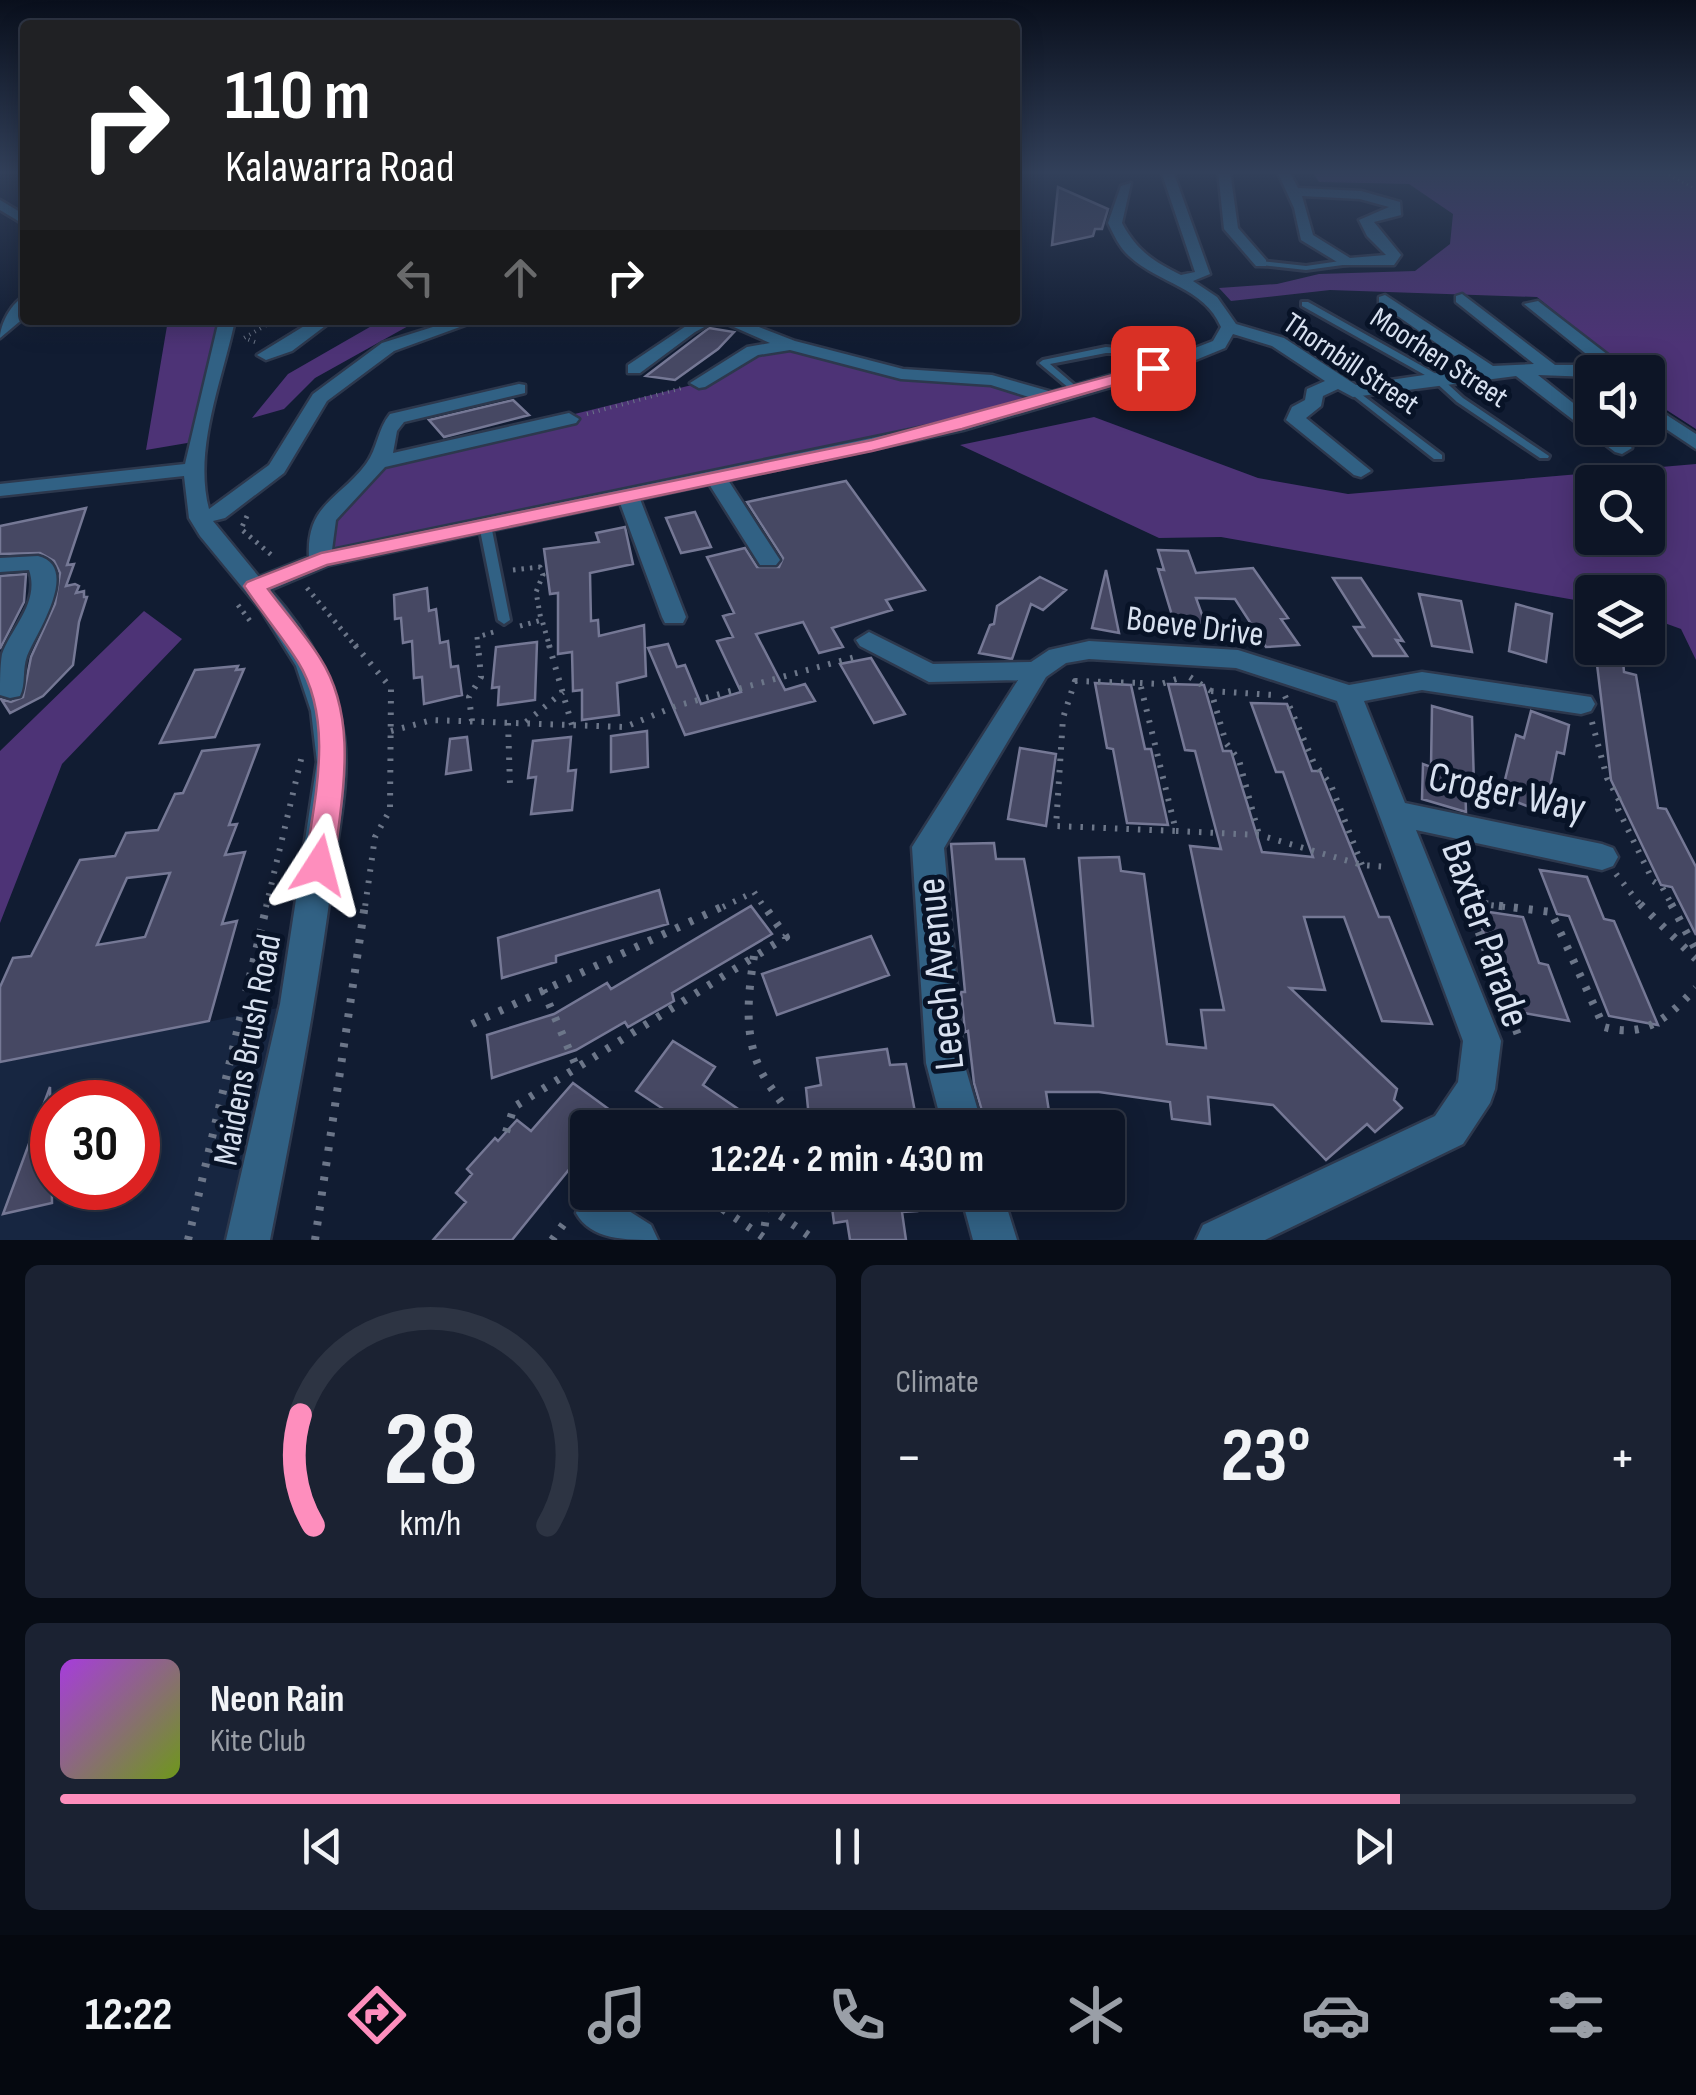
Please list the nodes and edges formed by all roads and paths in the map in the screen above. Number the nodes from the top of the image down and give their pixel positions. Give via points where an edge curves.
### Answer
1 (1118, 229) edge
2 (1187, 229) edge
3 (1231, 229) edge
4 (1304, 229) edge
5 (1370, 229) edge
6 (1348, 262) junction
7 (1261, 263) joint
8 (1179, 280) junction
9 (1462, 298) dead end
10 (1385, 300) dead end
11 (1306, 304) dead end
12 (1532, 304) dead end
13 (20, 314) edge
14 (226, 325) edge
15 (318, 325) edge
16 (455, 325) edge
17 (696, 325) edge
18 (739, 325) edge
19 (1229, 328) junction
20 (0, 333) edge
21 (790, 345) junction
22 (266, 355) dead end
23 (1599, 355) edge
24 (1153, 368) junction
25 (1549, 368) junction
26 (634, 369) dead end
27 (1519, 369) junction
28 (1487, 370) junction
29 (1575, 370) edge
30 (1436, 377) junction
31 (698, 383) joint
32 (1347, 386) junction
33 (519, 388) dead end
34 (1076, 391) junction
35 (1052, 398) junction
36 (1575, 413) edge
37 (569, 419) joint
38 (1665, 421) edge
39 (1696, 443) edge
40 (1618, 445) edge
41 (1622, 448) dead end
42 (1544, 456) dead end
43 (1438, 457) dead end
44 (381, 462) junction
45 (195, 469) junction
46 (1361, 470) dead end
47 (716, 478) junction
48 (0, 490) edge
49 (628, 496) junction
50 (252, 504) dead end
51 (200, 518) junction
52 (485, 525) junction
53 (320, 554) junction
54 (768, 560) dead end
55 (0, 564) edge
56 (293, 570) junction
57 (495, 575) junction
58 (246, 596) junction
59 (674, 617) dead end
60 (504, 620) dead end
61 (542, 620) junction
62 (262, 636) dead end
63 (877, 644) joint
64 (1037, 671) junction
65 (1187, 676) dead end
66 (10, 689) dead end
67 (1211, 691) junction
68 (563, 692) junction
69 (1348, 694) junction
70 (1580, 704) joint
71 (472, 721) junction
72 (508, 723) junction
73 (524, 724) junction
74 (572, 725) junction
75 (390, 731) junction
76 (307, 736) dead end
77 (510, 785) dead end
78 (1394, 814) junction
79 (1176, 832) junction
80 (1259, 835) junction
81 (1602, 857) joint
82 (1427, 898) junction
83 (1466, 902) junction
84 (1696, 950) edge
85 (754, 956) junction
86 (1696, 958) edge
87 (1696, 988) edge
88 (543, 990) junction
89 (472, 1024) dead end
90 (1521, 1043) dead end
91 (577, 1068) junction
92 (790, 1110) edge
93 (958, 1110) edge
94 (506, 1132) dead end
95 (724, 1210) edge
96 (768, 1210) edge
97 (772, 1210) edge
98 (986, 1210) edge
99 (598, 1213) dead end
100 (188, 1240) edge
101 (248, 1240) edge
102 (314, 1240) edge
103 (636, 1240) edge
104 (816, 1240) edge
105 (994, 1240) edge
106 (1218, 1240) edge

1 - 8 street via 1126,246
2 - 8 street via 1203,274
3 - 7 street
4 - 6 street via 1306,237
5 - 6 street via 1394,254 1389,262
6 - 7 lane via 1306,268
8 - 19 street via 1210,299
9 - 25 street
10 - 28 street
11 - 30 lane, Moorhen Street
12 - 23 street
13 - 20 street
14 - 45 street, Maidens Brush Road
15 - 22 street
16 - 51 street via 388,347 320,398 278,469
17 - 26 street
18 - 21 street
19 - 24 street via 1219,344
19 - 32 street, Thornbill Street via 1278,342
21 - 31 street via 753,351
21 - 35 street via 901,374 992,380
24 - 34 street
24 - 34 lane via 1123,351 1106,350 1043,363
25 - 27 street
25 - 29 street
27 - 28 street
27 - 36 street
28 - 30 street
30 - 32 street
30 - 42 lane, Moorhen Street
31 - 37 path
32 - 43 lane, Thornbill Street
32 - 46 street via 1314,393 1296,420
33 - 44 street via 397,418 386,430
34 - 35 street
35 - 47 street via 956,426
37 - 44 street
38 - 39 street
40 - 41 street
44 - 53 street via 332,504 319,533
45 - 48 street
45 - 51 street, Maidens Brush Road
47 - 49 street
47 - 54 street
49 - 52 street
49 - 59 street
50 - 53 path via 241,529 280,563
51 - 58 street, Maidens Brush Road
52 - 53 street
52 - 57 lane
53 - 56 street
55 - 66 street via 28,561 44,572 34,617 11,654
56 - 58 street
56 - 75 path via 390,688
57 - 60 lane
57 - 61 path via 540,567
58 - 62 path
58 - 101 street, Maidens Brush Road via 311,663 331,729 332,762 298,1004
61 - 68 path
61 - 71 path via 476,637 481,676 468,697
63 - 64 street, Boeve Drive via 930,673
63 - 74 path via 625,728
64 - 69 street, Boeve Drive via 1058,656 1089,650 1238,659
64 - 93 street, Leech Avenue via 928,847 945,1063
65 - 67 path
67 - 80 path
67 - 80 path via 1286,696 1362,864
68 - 73 path
68 - 74 path
69 - 70 street, Boeve Drive via 1422,682
69 - 78 street, Baxter Parade
70 - 84 path via 1597,730 1605,782
71 - 72 path
71 - 75 path via 432,720
72 - 73 path
72 - 77 path
73 - 74 path
75 - 102 path via 390,810 375,838
76 - 100 path
78 - 81 street, Croger Way
78 - 82 street, Baxter Parade
79 - 79 path via 1056,826 1063,718 1075,680 1140,682
79 - 80 path
81 - 86 path via 1655,923
82 - 83 path
82 - 106 street, Baxter Parade via 1482,1041 1476,1090 1449,1130
83 - 87 path via 1551,912 1604,1026 1622,1034 1657,1028
83 - 90 path
85 - 88 path via 786,936 754,892
85 - 91 path
85 - 92 path via 745,1014 759,1068
88 - 89 path
88 - 91 path
91 - 94 path via 514,1107
95 - 96 path via 764,1237
97 - 104 path
98 - 105 street
99 - 103 street

